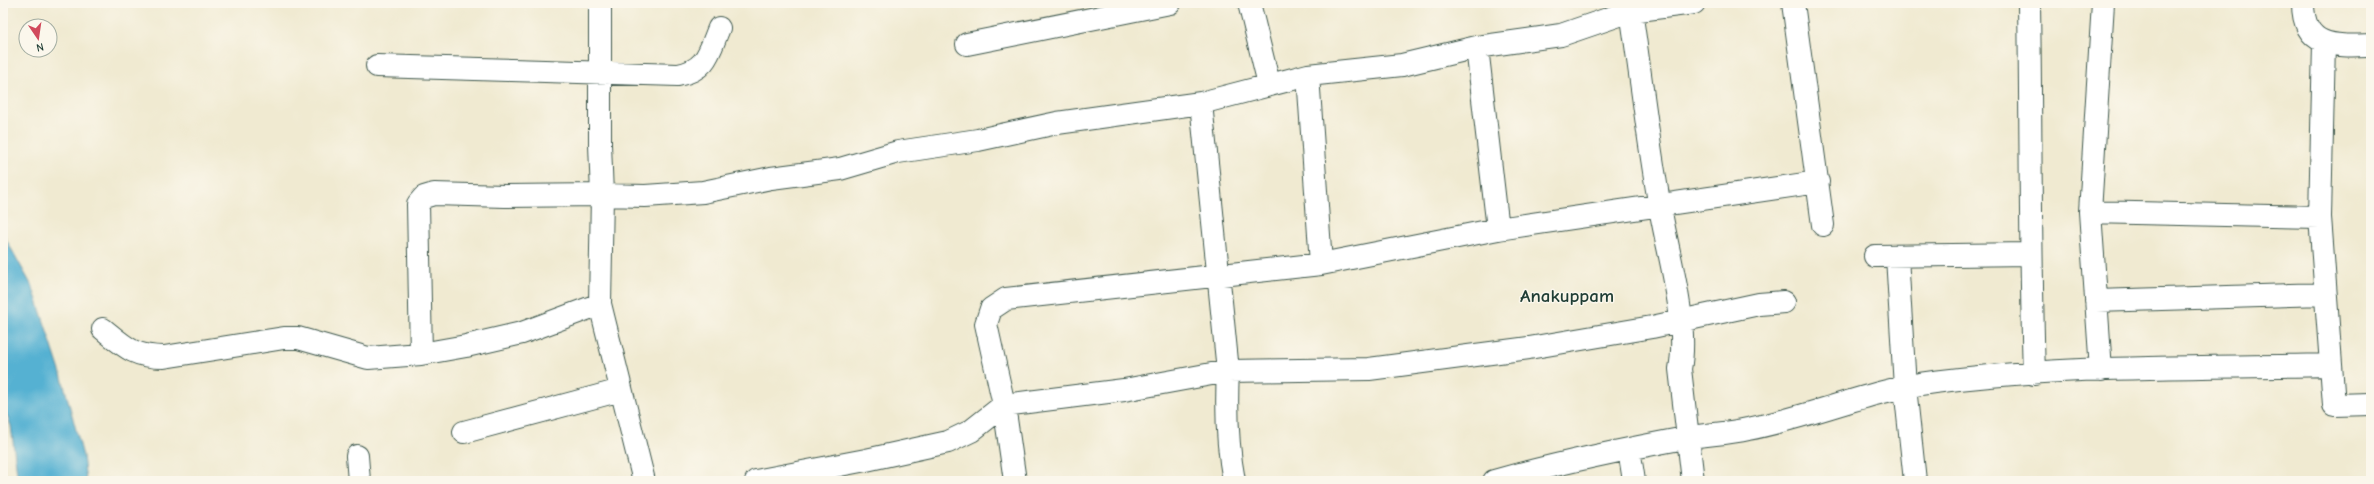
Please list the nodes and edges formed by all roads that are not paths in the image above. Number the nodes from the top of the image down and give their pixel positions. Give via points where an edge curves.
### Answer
1 (600, 3) edge
2 (1170, 3) edge
3 (1249, 3) edge
4 (1694, 3) edge
5 (1793, 3) edge
6 (2029, 3) edge
7 (2103, 3) edge
8 (2303, 3) edge
9 (1631, 11) junction
10 (720, 28) dead end
11 (2324, 43) junction
12 (967, 44) dead end
13 (2371, 45) edge
14 (1477, 47) junction
15 (377, 66) dead end
16 (599, 72) junction
17 (1308, 75) junction
18 (1269, 84) junction
19 (1200, 103) junction
20 (1818, 182) junction
21 (602, 195) junction
22 (1659, 205) junction
23 (2090, 212) junction
24 (2320, 217) junction
25 (1823, 226) dead end
26 (1498, 229) junction
27 (2030, 254) junction
28 (1875, 256) dead end
29 (1897, 257) junction
30 (1321, 264) junction
31 (1217, 274) junction
32 (2325, 294) junction
33 (2096, 301) junction
34 (1784, 302) dead end
35 (600, 304) junction
36 (1681, 320) junction
37 (103, 329) dead end
38 (421, 354) junction
39 (2330, 365) junction
40 (2101, 370) junction
41 (1228, 372) junction
42 (2034, 374) junction
43 (1905, 387) junction
44 (621, 390) junction
45 (2371, 404) edge
46 (1004, 405) junction
47 (464, 432) dead end
48 (1688, 437) junction
49 (1629, 449) junction
50 (357, 456) dead end
51 (360, 481) edge
52 (644, 481) edge
53 (761, 481) edge
54 (1015, 481) edge
55 (1234, 481) edge
56 (1494, 481) edge
57 (1634, 481) edge
58 (1693, 481) edge
59 (1915, 481) edge

1 - 16 street
2 - 12 street
3 - 18 street
4 - 9 street
5 - 20 street
6 - 27 street via 2032,159
7 - 23 street
8 - 11 street via 2303,14 2307,24
9 - 14 street via 1561,35
9 - 22 street
10 - 16 street via 705,60 692,73 678,75
11 - 13 street via 2337,46
11 - 24 street
14 - 17 street via 1402,65
14 - 26 street
15 - 16 street
16 - 21 street
17 - 18 street
17 - 30 street
18 - 19 street
19 - 21 street via 1057,123 978,140 898,152 840,168 771,178 703,192 645,196
19 - 31 street
20 - 22 street
20 - 25 street
21 - 35 street
21 - 38 street via 434,194 424,197 418,204
22 - 26 street
22 - 36 street
23 - 24 street
23 - 33 street
24 - 32 street
26 - 30 street
27 - 29 street
27 - 42 street
28 - 29 street
29 - 43 street
30 - 31 street
31 - 41 street
31 - 46 street via 1006,299 991,309 986,324
32 - 33 street
32 - 39 street
33 - 40 street
34 - 36 street via 1760,304
35 - 38 street via 522,333
35 - 44 street
36 - 41 street via 1529,348 1369,369
36 - 48 street via 1683,354 1680,369
37 - 38 street via 129,351 151,357 284,338 298,338 368,358
39 - 40 street
39 - 45 street via 2334,406
40 - 42 street
41 - 46 street via 1124,390
41 - 55 street via 1225,412
42 - 43 street via 1986,376
43 - 48 street via 1748,429
43 - 59 street
44 - 47 street
44 - 52 street
46 - 53 street via 971,431 948,442
46 - 54 street
48 - 49 street
48 - 58 street
49 - 56 street
49 - 57 street
50 - 51 street

